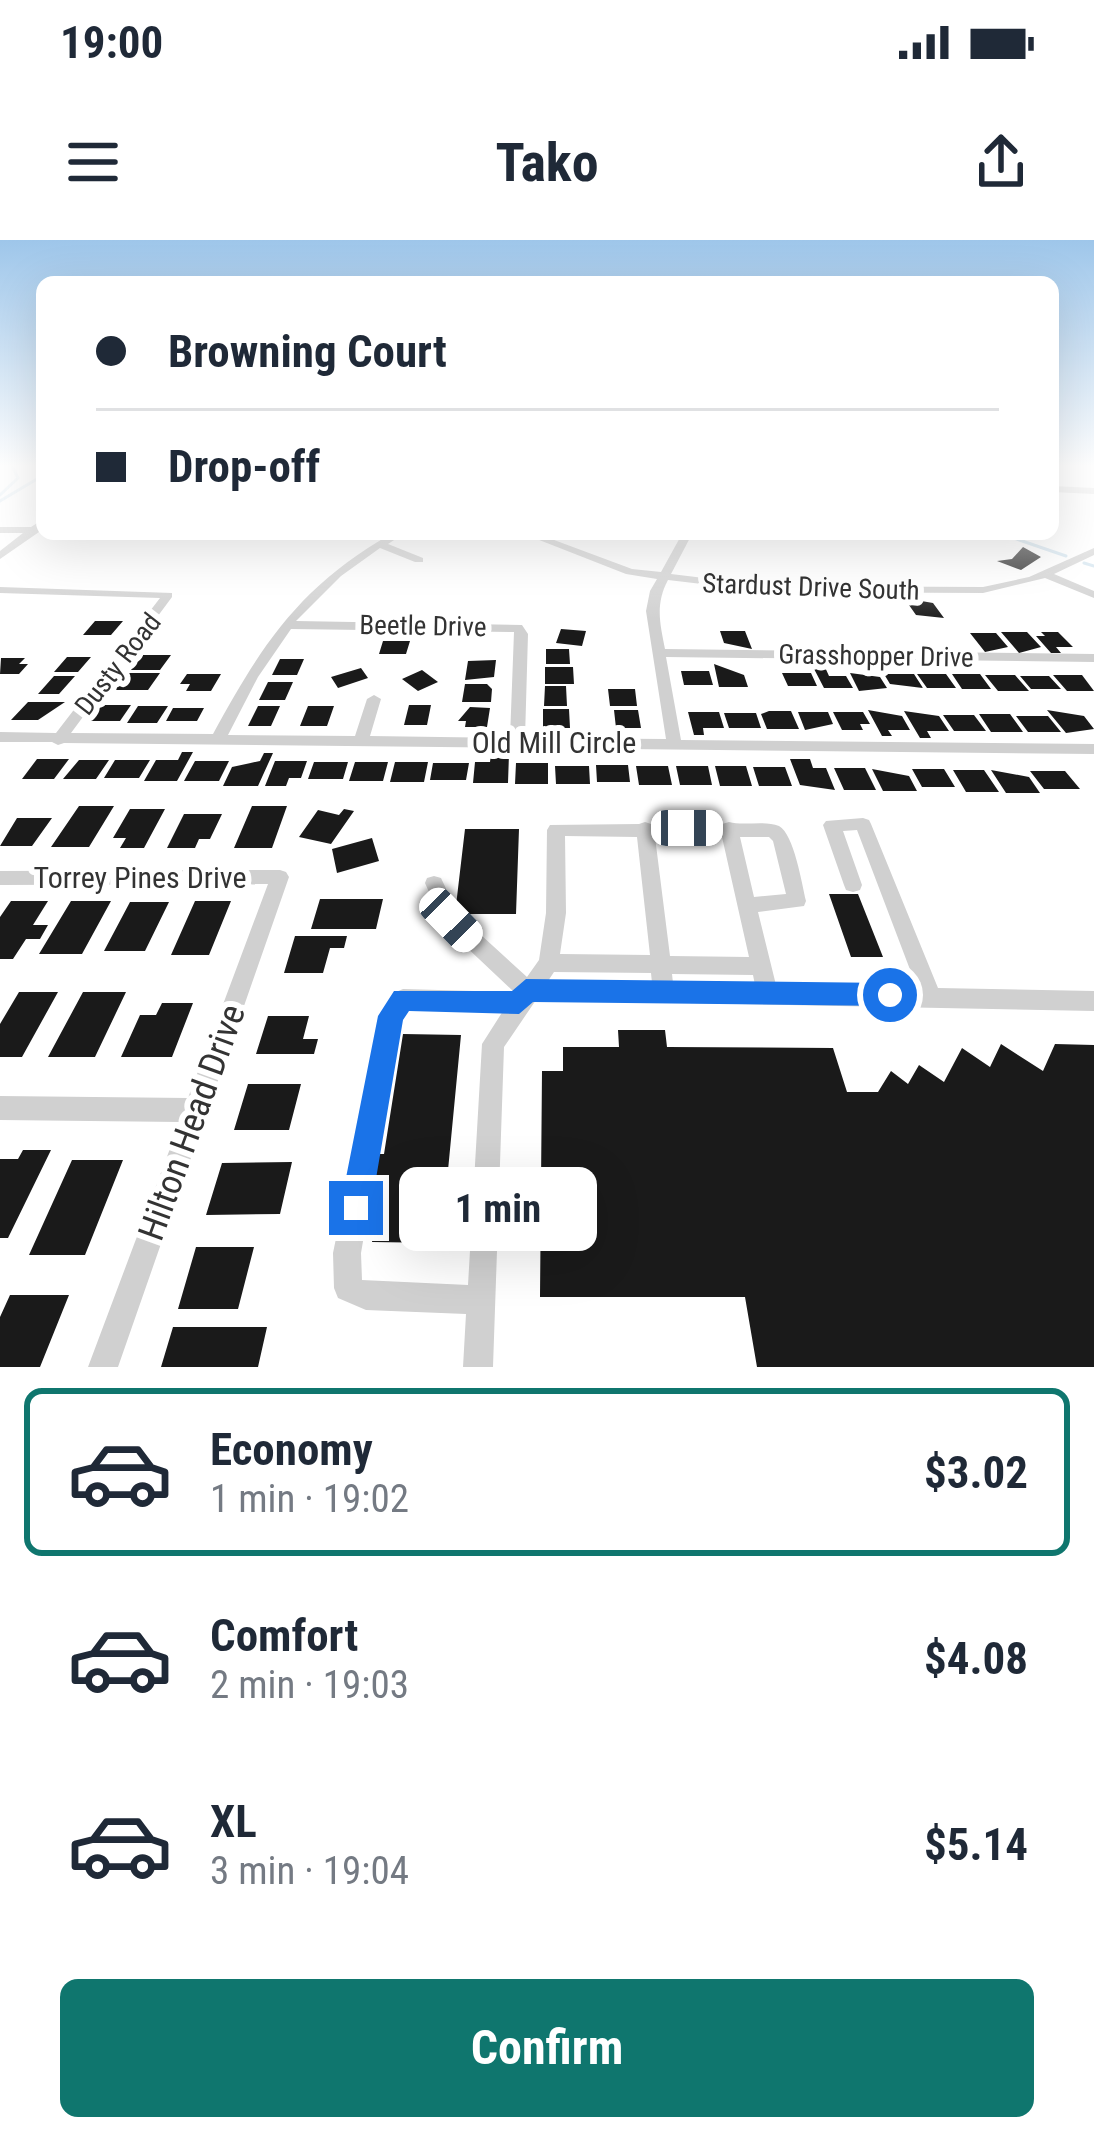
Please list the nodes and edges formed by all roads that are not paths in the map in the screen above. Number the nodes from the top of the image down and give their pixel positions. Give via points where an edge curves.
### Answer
1 (36, 528) edge
2 (0, 530) edge
3 (36, 530) edge
4 (386, 540) edge
5 (542, 540) edge
6 (684, 540) edge
7 (378, 544) junction
8 (1094, 550) edge
9 (0, 556) edge
10 (419, 560) dead end
11 (1044, 574) junction
12 (661, 579) junction
13 (0, 590) edge
14 (1094, 595) edge
15 (285, 625) junction
16 (658, 653) junction
17 (1094, 658) edge
18 (374, 700) dead end
19 (7, 737) edge
20 (58, 740) junction
21 (217, 740) junction
22 (362, 742) junction
23 (517, 743) junction
24 (674, 744) junction
25 (1094, 749) edge
26 (645, 828) junction
27 (728, 828) junction
28 (0, 878) edge
29 (280, 878) joint
30 (434, 883) dead end
31 (853, 885) dead end
32 (747, 905) junction
33 (549, 963) junction
34 (662, 964) junction
35 (762, 966) junction
36 (664, 994) junction
37 (768, 994) junction
38 (930, 995) junction
39 (523, 996) junction
40 (1094, 1001) edge
41 (0, 1108) edge
42 (196, 1110) junction
43 (482, 1300) junction
44 (103, 1367) edge
45 (478, 1367) edge

1 - 2 street
3 - 9 street
4 - 7 street
5 - 12 street, Stardust Drive South
6 - 12 street
7 - 10 street
7 - 15 street via 338,568
8 - 11 street, Stardust Drive South
11 - 12 street, Stardust Drive South via 956,591
11 - 14 street
12 - 16 street via 652,611
13 - 20 street, Dusty Road via 169,597
15 - 21 street
15 - 23 street, Beetle Drive via 518,628
16 - 17 street, Grasshopper Drive
16 - 24 street
18 - 22 street
19 - 20 street, Old Mill Circle
20 - 21 street, Old Mill Circle
21 - 22 street, Old Mill Circle
22 - 23 street, Old Mill Circle
23 - 24 street, Old Mill Circle
24 - 25 street, Old Mill Circle
26 - 27 street
26 - 33 street via 556,830
26 - 34 street
27 - 32 street
27 - 32 street via 781,838 797,901
28 - 29 street, Torrey Pines Drive
29 - 42 street, Hilton Head Drive
30 - 39 street via 451,920
31 - 38 street via 832,825 862,824
32 - 35 street
33 - 34 street
33 - 39 street
34 - 35 street
34 - 36 street
35 - 37 street
36 - 37 street
36 - 39 street
37 - 38 street
38 - 40 street
39 - 43 street via 494,1044
39 - 43 street via 403,999 391,1016 347,1253 348,1288 366,1296
41 - 42 street
42 - 44 street, Hilton Head Drive
43 - 45 street

